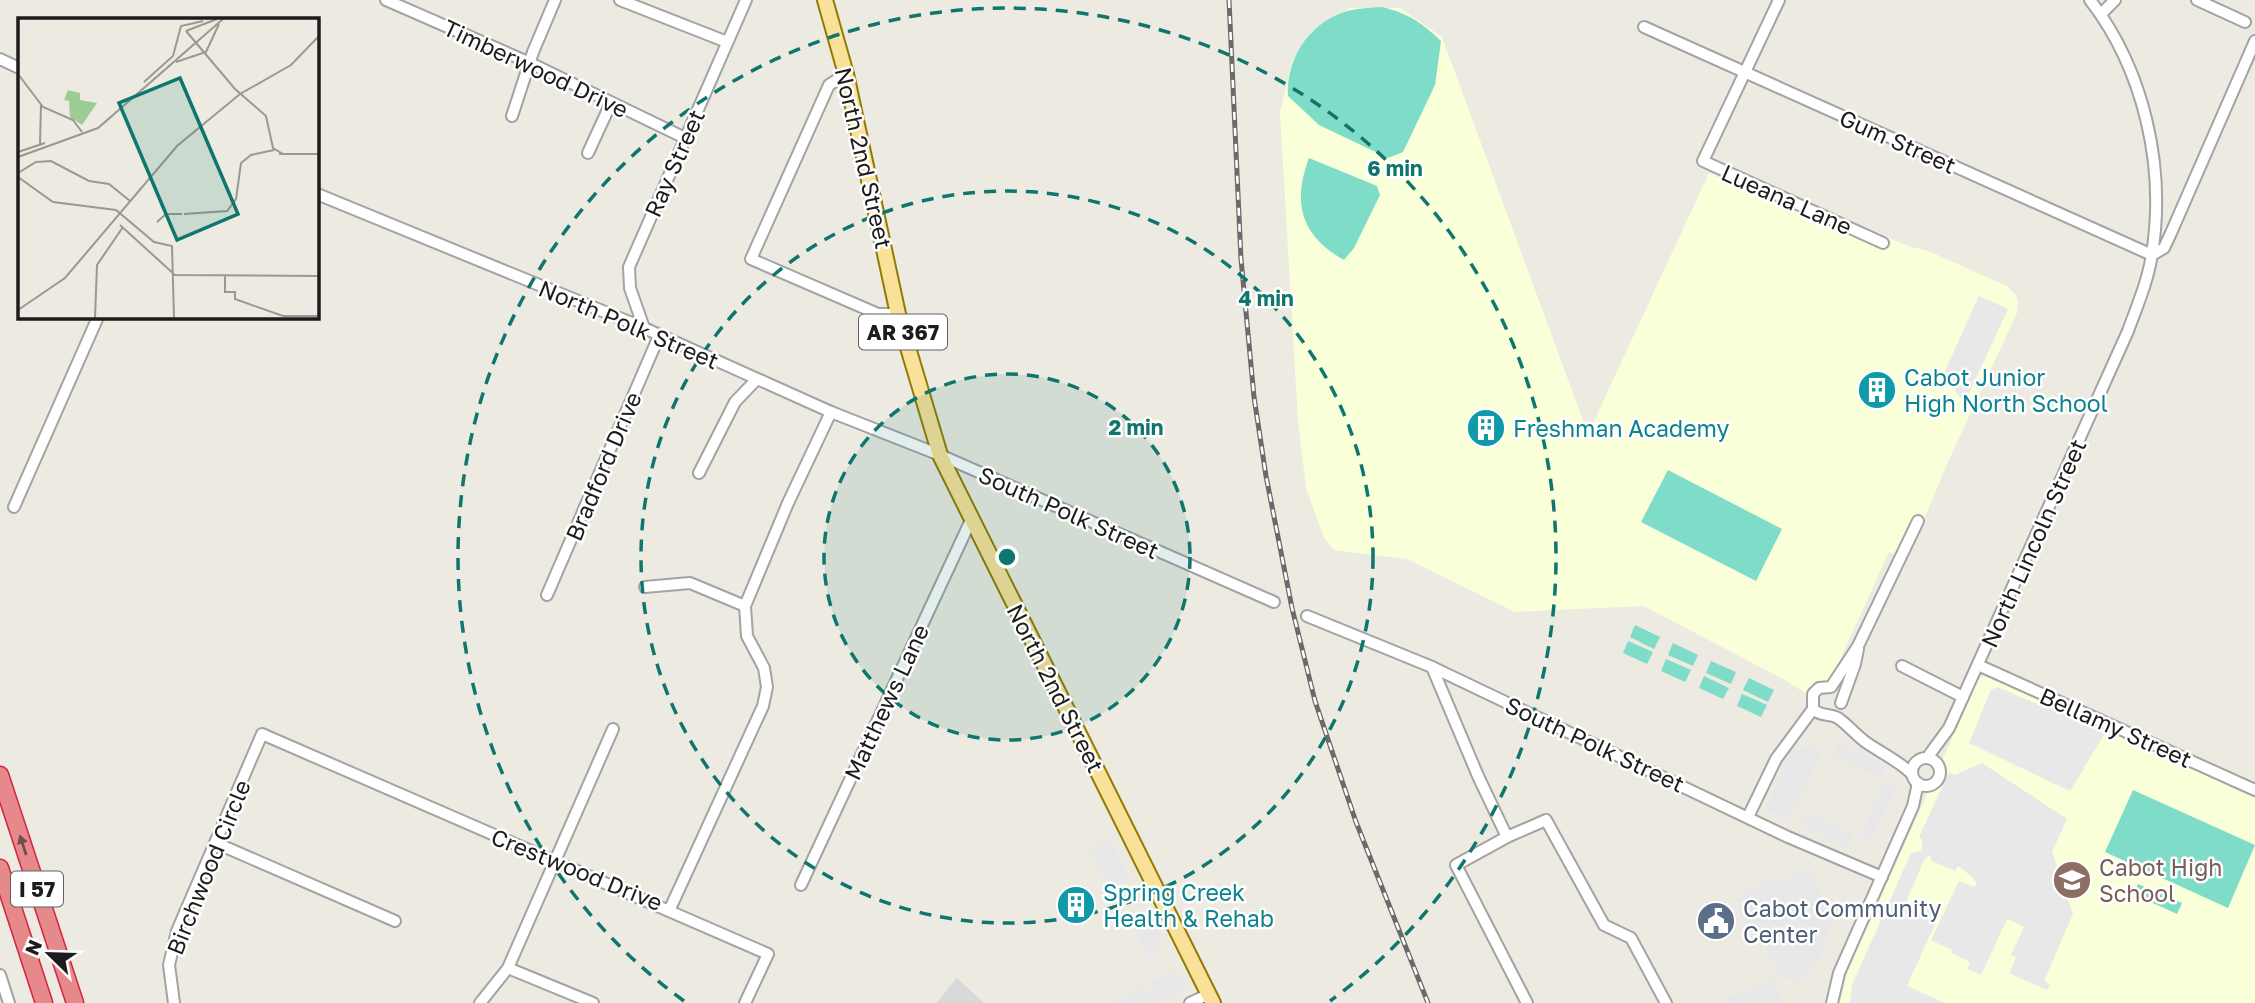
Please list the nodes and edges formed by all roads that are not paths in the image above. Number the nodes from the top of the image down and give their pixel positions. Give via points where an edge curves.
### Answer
1 (386, 0) edge
2 (555, 0) edge
3 (620, 0) edge
4 (746, 0) edge
5 (825, 0) edge
6 (1779, 0) edge
7 (2090, 0) edge
8 (2115, 0) edge
9 (2197, 0) edge
10 (2101, 14) junction
11 (2245, 22) dead end
12 (1644, 27) dead end
13 (2255, 41) edge
14 (727, 42) junction
15 (0, 59) edge
16 (530, 63) junction
17 (18, 68) edge
18 (1745, 73) junction
19 (846, 74) junction
20 (611, 103) junction
21 (512, 116) dead end
22 (685, 138) junction
23 (587, 153) dead end
24 (318, 194) edge
25 (1883, 243) dead end
26 (2152, 255) junction
27 (898, 314) junction
28 (98, 318) edge
29 (644, 328) junction
30 (659, 336) junction
31 (757, 379) junction
32 (831, 412) junction
33 (940, 455) junction
34 (699, 473) dead end
35 (14, 507) dead end
36 (971, 520) junction
37 (1918, 521) dead end
38 (646, 587) dead end
39 (547, 595) dead end
40 (1274, 602) dead end
41 (745, 607) junction
42 (1307, 615) dead end
43 (1858, 646) junction
44 (1978, 665) junction
45 (1902, 666) dead end
46 (1432, 667) junction
47 (1831, 687) junction
48 (1963, 697) junction
49 (1841, 703) junction
50 (1822, 713) junction
51 (1849, 726) junction
52 (613, 729) dead end
53 (262, 734) joint
54 (1895, 758) junction
55 (1927, 760) junction
56 (0, 775) edge
57 (1918, 781) junction
58 (2255, 790) edge
59 (1748, 817) junction
60 (1507, 837) junction
61 (216, 843) junction
62 (555, 862) junction
63 (0, 868) edge
64 (1882, 877) junction
65 (801, 884) dead end
66 (669, 911) junction
67 (395, 921) dead end
68 (508, 968) junction
69 (0, 975) edge
70 (1211, 998) edge
71 (9, 1003) edge
72 (44, 1003) edge
73 (75, 1003) edge
74 (174, 1003) edge
75 (480, 1003) edge
76 (593, 1003) edge
77 (745, 1003) edge
78 (1191, 1003) edge
79 (1527, 1003) edge
80 (1666, 1003) edge
81 (1832, 1003) edge

1 - 16 street, Timberwood Drive
2 - 16 street
3 - 14 street
4 - 14 street, Ray Street
5 - 19 main road, North 2nd Street / AR 367
6 - 18 street
7 - 10 street, North Lincoln Street
8 - 10 street
9 - 11 street
10 - 26 street, North Lincoln Street via 2133,79 2149,134 2155,180
12 - 18 street, Gum Street
13 - 26 street via 2164,248
14 - 22 street, Ray Street
15 - 17 street
16 - 20 street, Timberwood Drive
16 - 21 street
18 - 25 street, Lueana Lane via 1703,161
18 - 26 street, Gum Street
19 - 27 main road, North 2nd Street / AR 367
19 - 27 street via 829,85 751,259 878,314
20 - 22 street, Timberwood Drive
20 - 23 street
22 - 29 street, Ray Street via 629,267 630,288
24 - 29 street, North Polk Street
26 - 44 street, North Lincoln Street via 2128,331
27 - 33 main road, North 2nd Street / AR 367
28 - 35 street
29 - 30 street, North Polk Street
30 - 31 street, North Polk Street
30 - 39 street, Bradford Drive
31 - 32 street, North Polk Street
31 - 34 street via 735,402
32 - 33 street, North Polk Street
32 - 41 street
33 - 36 main road, North 2nd Street / AR 367
33 - 40 street, South Polk Street
36 - 65 street, Matthews Lane
36 - 70 main road, North 2nd Street / AR 367
37 - 43 street
38 - 41 street via 690,583
41 - 66 street, Crestwood Drive via 747,636 764,668 763,706
42 - 46 street, South Polk Street
43 - 47 street
43 - 49 street
44 - 48 street, North Lincoln Street
44 - 58 street, Bellamy Street
45 - 48 street
46 - 59 street, South Polk Street
46 - 60 street
47 - 49 street
47 - 50 street via 1816,691 1812,698
48 - 55 street, North Lincoln Street
49 - 50 street
49 - 51 street
50 - 51 street
50 - 59 street via 1799,730 1776,760
51 - 54 street via 1869,745
52 - 62 street
53 - 61 street, Birchwood Circle
53 - 62 street, Crestwood Drive
54 - 55 street
54 - 57 street
55 - 57 street via 1913,767
55 - 57 street via 1940,770 1939,778 1933,785
73 -> 56 highway, I 57
57 - 64 street via 1913,806
59 - 64 street, South Polk Street
60 - 79 street via 1456,865
60 - 80 street via 1546,820 1604,925 1630,938
61 - 67 street
61 - 74 street, Birchwood Circle via 174,943 169,965
62 - 66 street, Crestwood Drive
62 - 68 street
63 - 72 highway, I 57
64 - 81 street via 1839,973
66 - 77 street via 768,954
68 - 75 street
68 - 76 street
69 - 71 street
70 - 78 street

